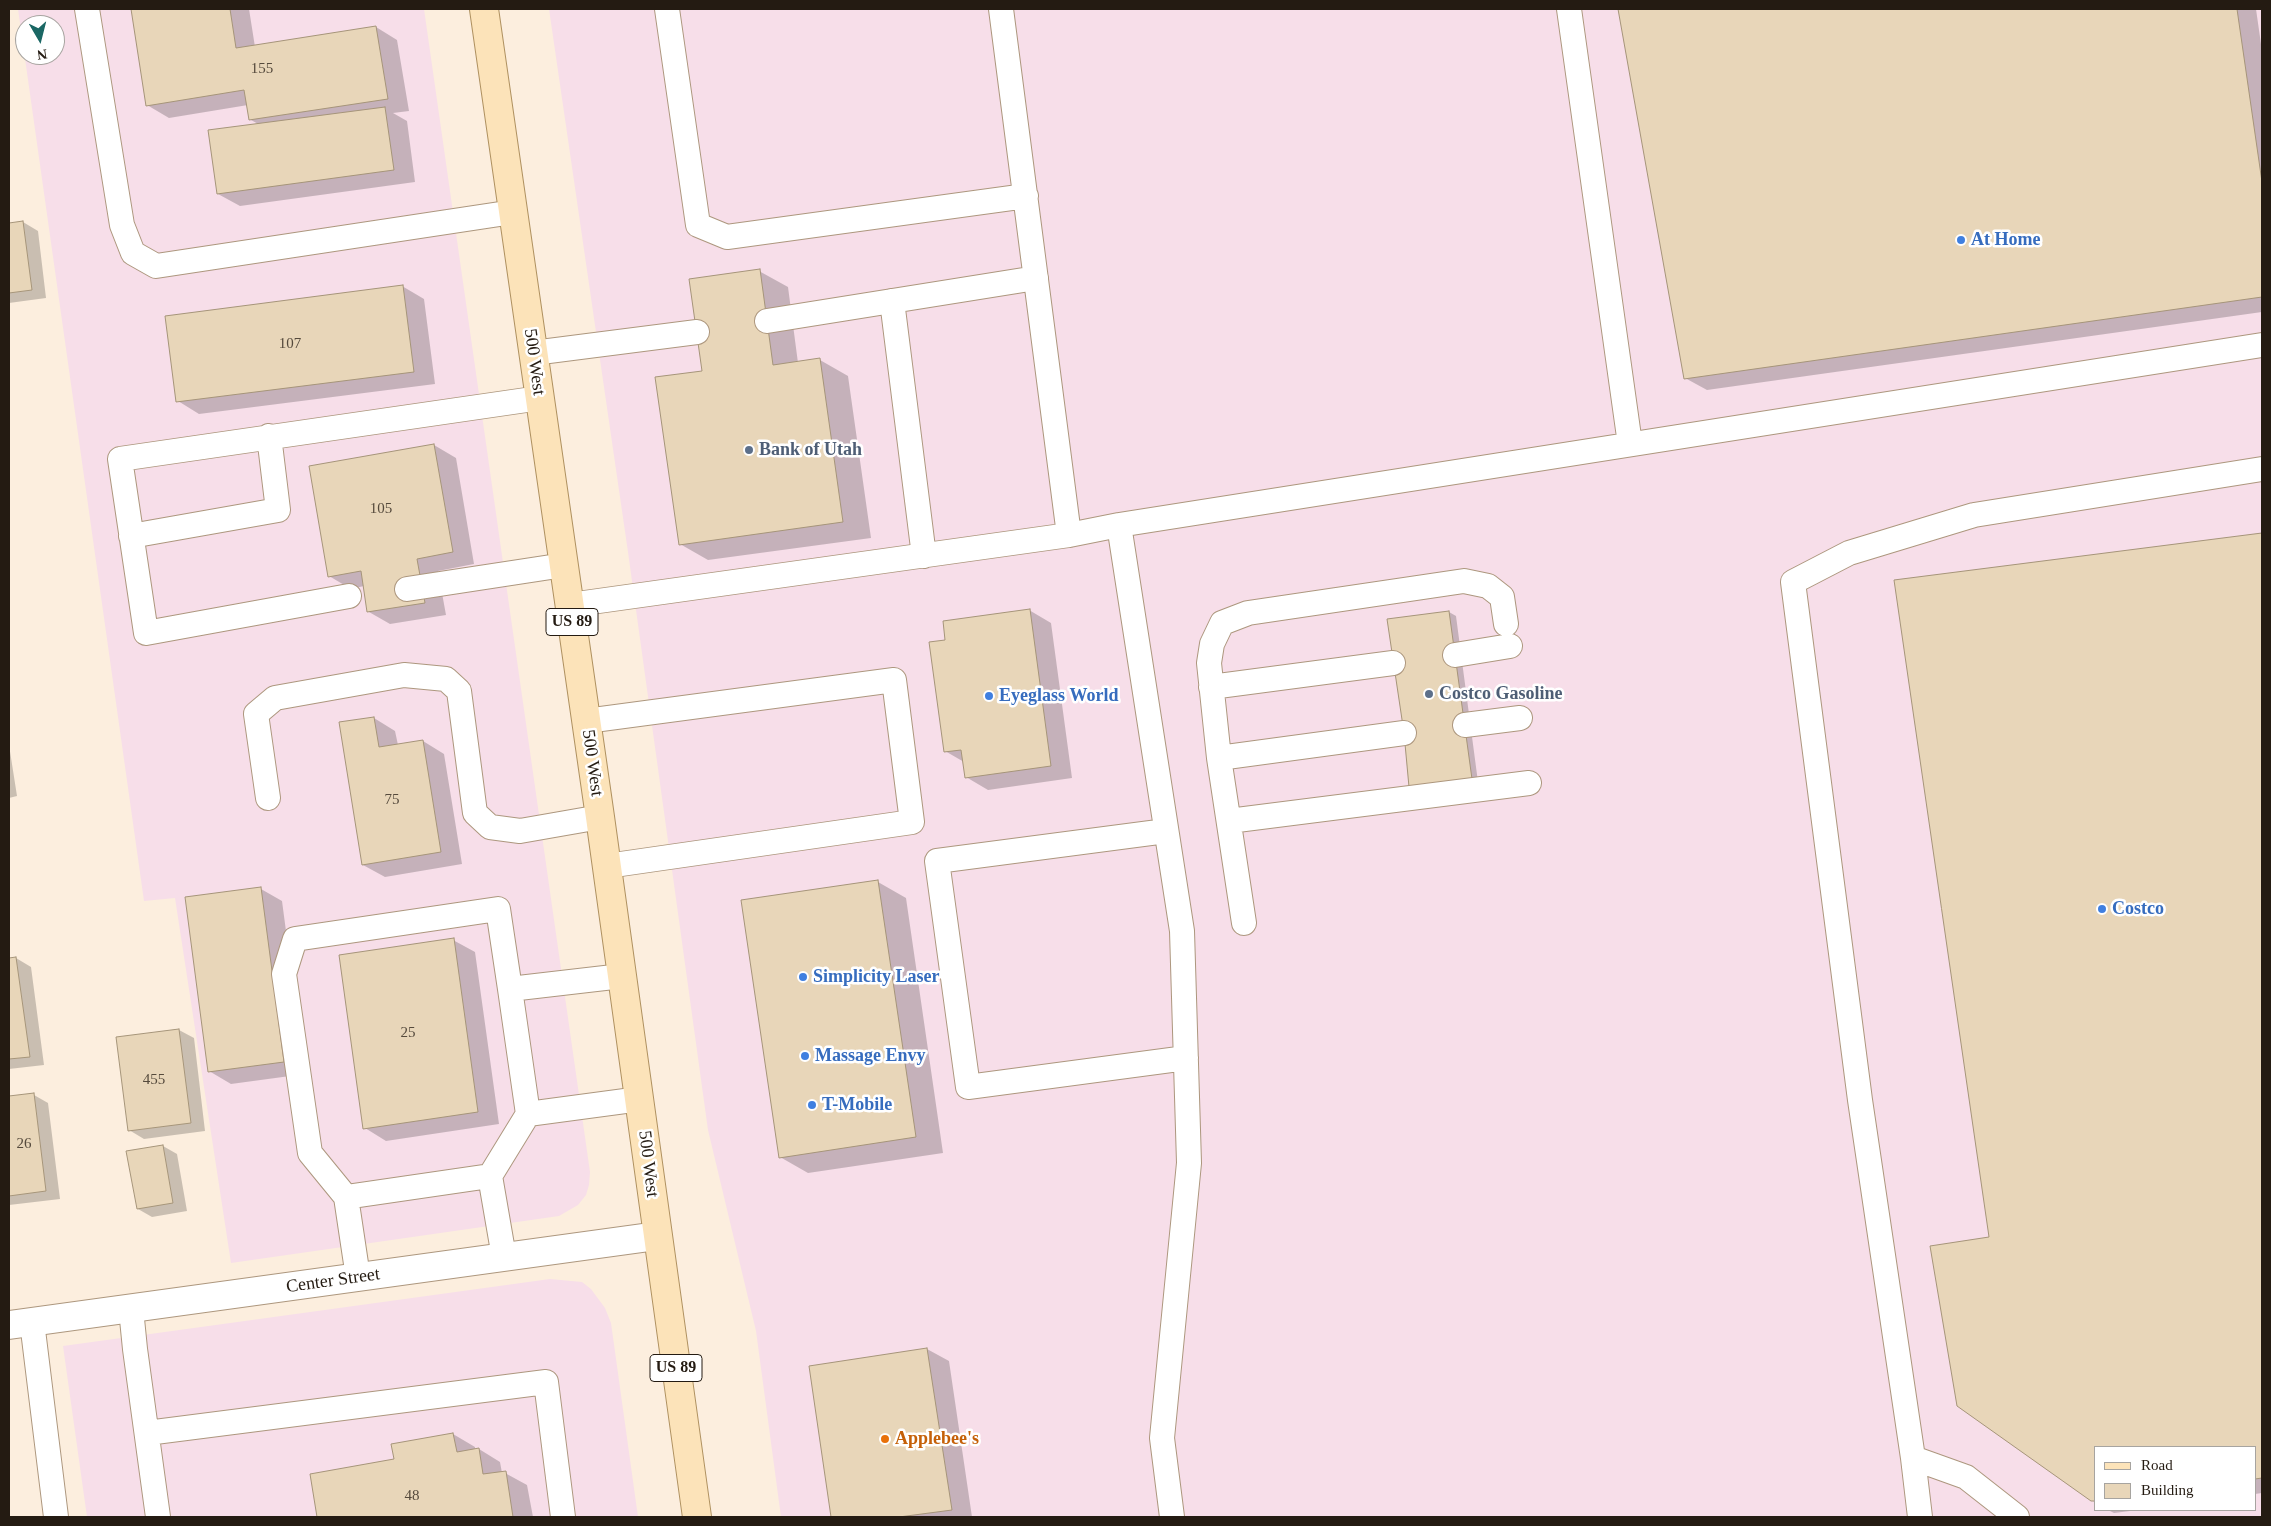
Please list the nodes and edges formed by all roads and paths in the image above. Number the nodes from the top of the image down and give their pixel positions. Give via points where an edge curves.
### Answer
1 (87, 9) edge
2 (484, 9) edge
3 (667, 9) edge
4 (1001, 9) edge
5 (1569, 9) edge
6 (1026, 196) junction
7 (513, 212) junction
8 (1036, 278) junction
9 (892, 301) junction
10 (767, 321) dead end
11 (697, 332) dead end
12 (2262, 345) edge
13 (533, 353) junction
14 (540, 398) junction
15 (269, 436) junction
16 (1630, 444) junction
17 (2262, 469) edge
18 (1119, 525) junction
19 (1069, 535) junction
20 (131, 536) junction
21 (924, 556) junction
22 (564, 566) junction
23 (407, 589) dead end
24 (349, 596) dead end
25 (570, 605) junction
26 (1455, 655) dead end
27 (1393, 663) dead end
28 (1211, 687) junction
29 (1520, 718) dead end
30 (586, 721) junction
31 (1465, 725) dead end
32 (1404, 732) dead end
33 (1219, 758) junction
34 (1529, 783) dead end
35 (268, 798) dead end
36 (600, 817) junction
37 (1229, 821) junction
38 (1166, 831) junction
39 (607, 866) junction
40 (1244, 923) dead end
41 (622, 976) junction
42 (510, 989) junction
43 (1186, 1058) junction
44 (640, 1098) junction
45 (528, 1114) junction
46 (490, 1176) junction
47 (346, 1197) junction
48 (657, 1236) junction
49 (504, 1257) junction
50 (358, 1277) junction
51 (131, 1309) junction
52 (20, 1324) edge
53 (147, 1433) junction
54 (1914, 1458) junction
55 (56, 1517) edge
56 (158, 1517) edge
57 (563, 1517) edge
58 (697, 1517) edge
59 (1172, 1517) edge
60 (1920, 1517) edge
61 (2017, 1517) edge

1 - 7 lane via 122,225 133,253 156,266
2 - 7 main road, 500 West / US 89
3 - 6 lane via 698,225 727,237
4 - 6 lane
5 - 16 lane
6 - 8 lane
7 - 13 main road, 500 West / US 89
8 - 9 lane
8 - 19 lane
9 - 10 lane
9 - 21 lane
11 - 13 lane
12 - 16 lane
13 - 14 main road, 500 West / US 89
14 - 15 lane
14 - 22 main road, 500 West / US 89
15 - 20 lane via 278,510
15 - 20 lane via 120,459
16 - 18 lane
17 - 54 lane via 1974,515 1849,552 1793,582 1860,1100
18 - 19 lane
18 - 38 lane
19 - 21 lane
20 - 24 lane via 146,633
21 - 25 lane
22 - 23 lane
22 - 25 main road, 500 West / US 89
25 - 30 main road, 500 West / US 89
26 - 28 lane via 1508,635 1502,597 1488,586 1464,581 1248,612 1222,623 1212,644 1209,663
27 - 28 lane
28 - 33 lane
29 - 31 lane
30 - 36 main road, 500 West / US 89
30 - 39 lane via 894,680 912,822
32 - 33 lane
33 - 37 lane
34 - 37 lane
35 - 36 lane via 256,714 275,698 404,675 446,679 458,691 474,813 490,827 520,831
36 - 39 main road, 500 West / US 89
37 - 40 lane
38 - 43 lane via 1182,931
38 - 43 lane via 937,861 968,1087
39 - 41 main road, 500 West / US 89
41 - 42 lane
41 - 44 main road, 500 West / US 89
42 - 45 lane
42 - 47 lane via 498,909 296,939 284,974 310,1153
43 - 59 lane via 1189,1163 1162,1438
44 - 45 lane
44 - 48 main road, 500 West / US 89
45 - 46 lane
46 - 47 lane
46 - 49 lane
47 - 50 lane
48 - 49 street, Center Street
48 - 58 main road, 500 West / US 89
49 - 50 street, Center Street
50 - 51 street, Center Street
51 - 52 street, Center Street
51 - 53 lane
52 - 55 lane
53 - 56 lane
53 - 57 lane via 546,1382
54 - 60 lane
54 - 61 lane via 1966,1477

